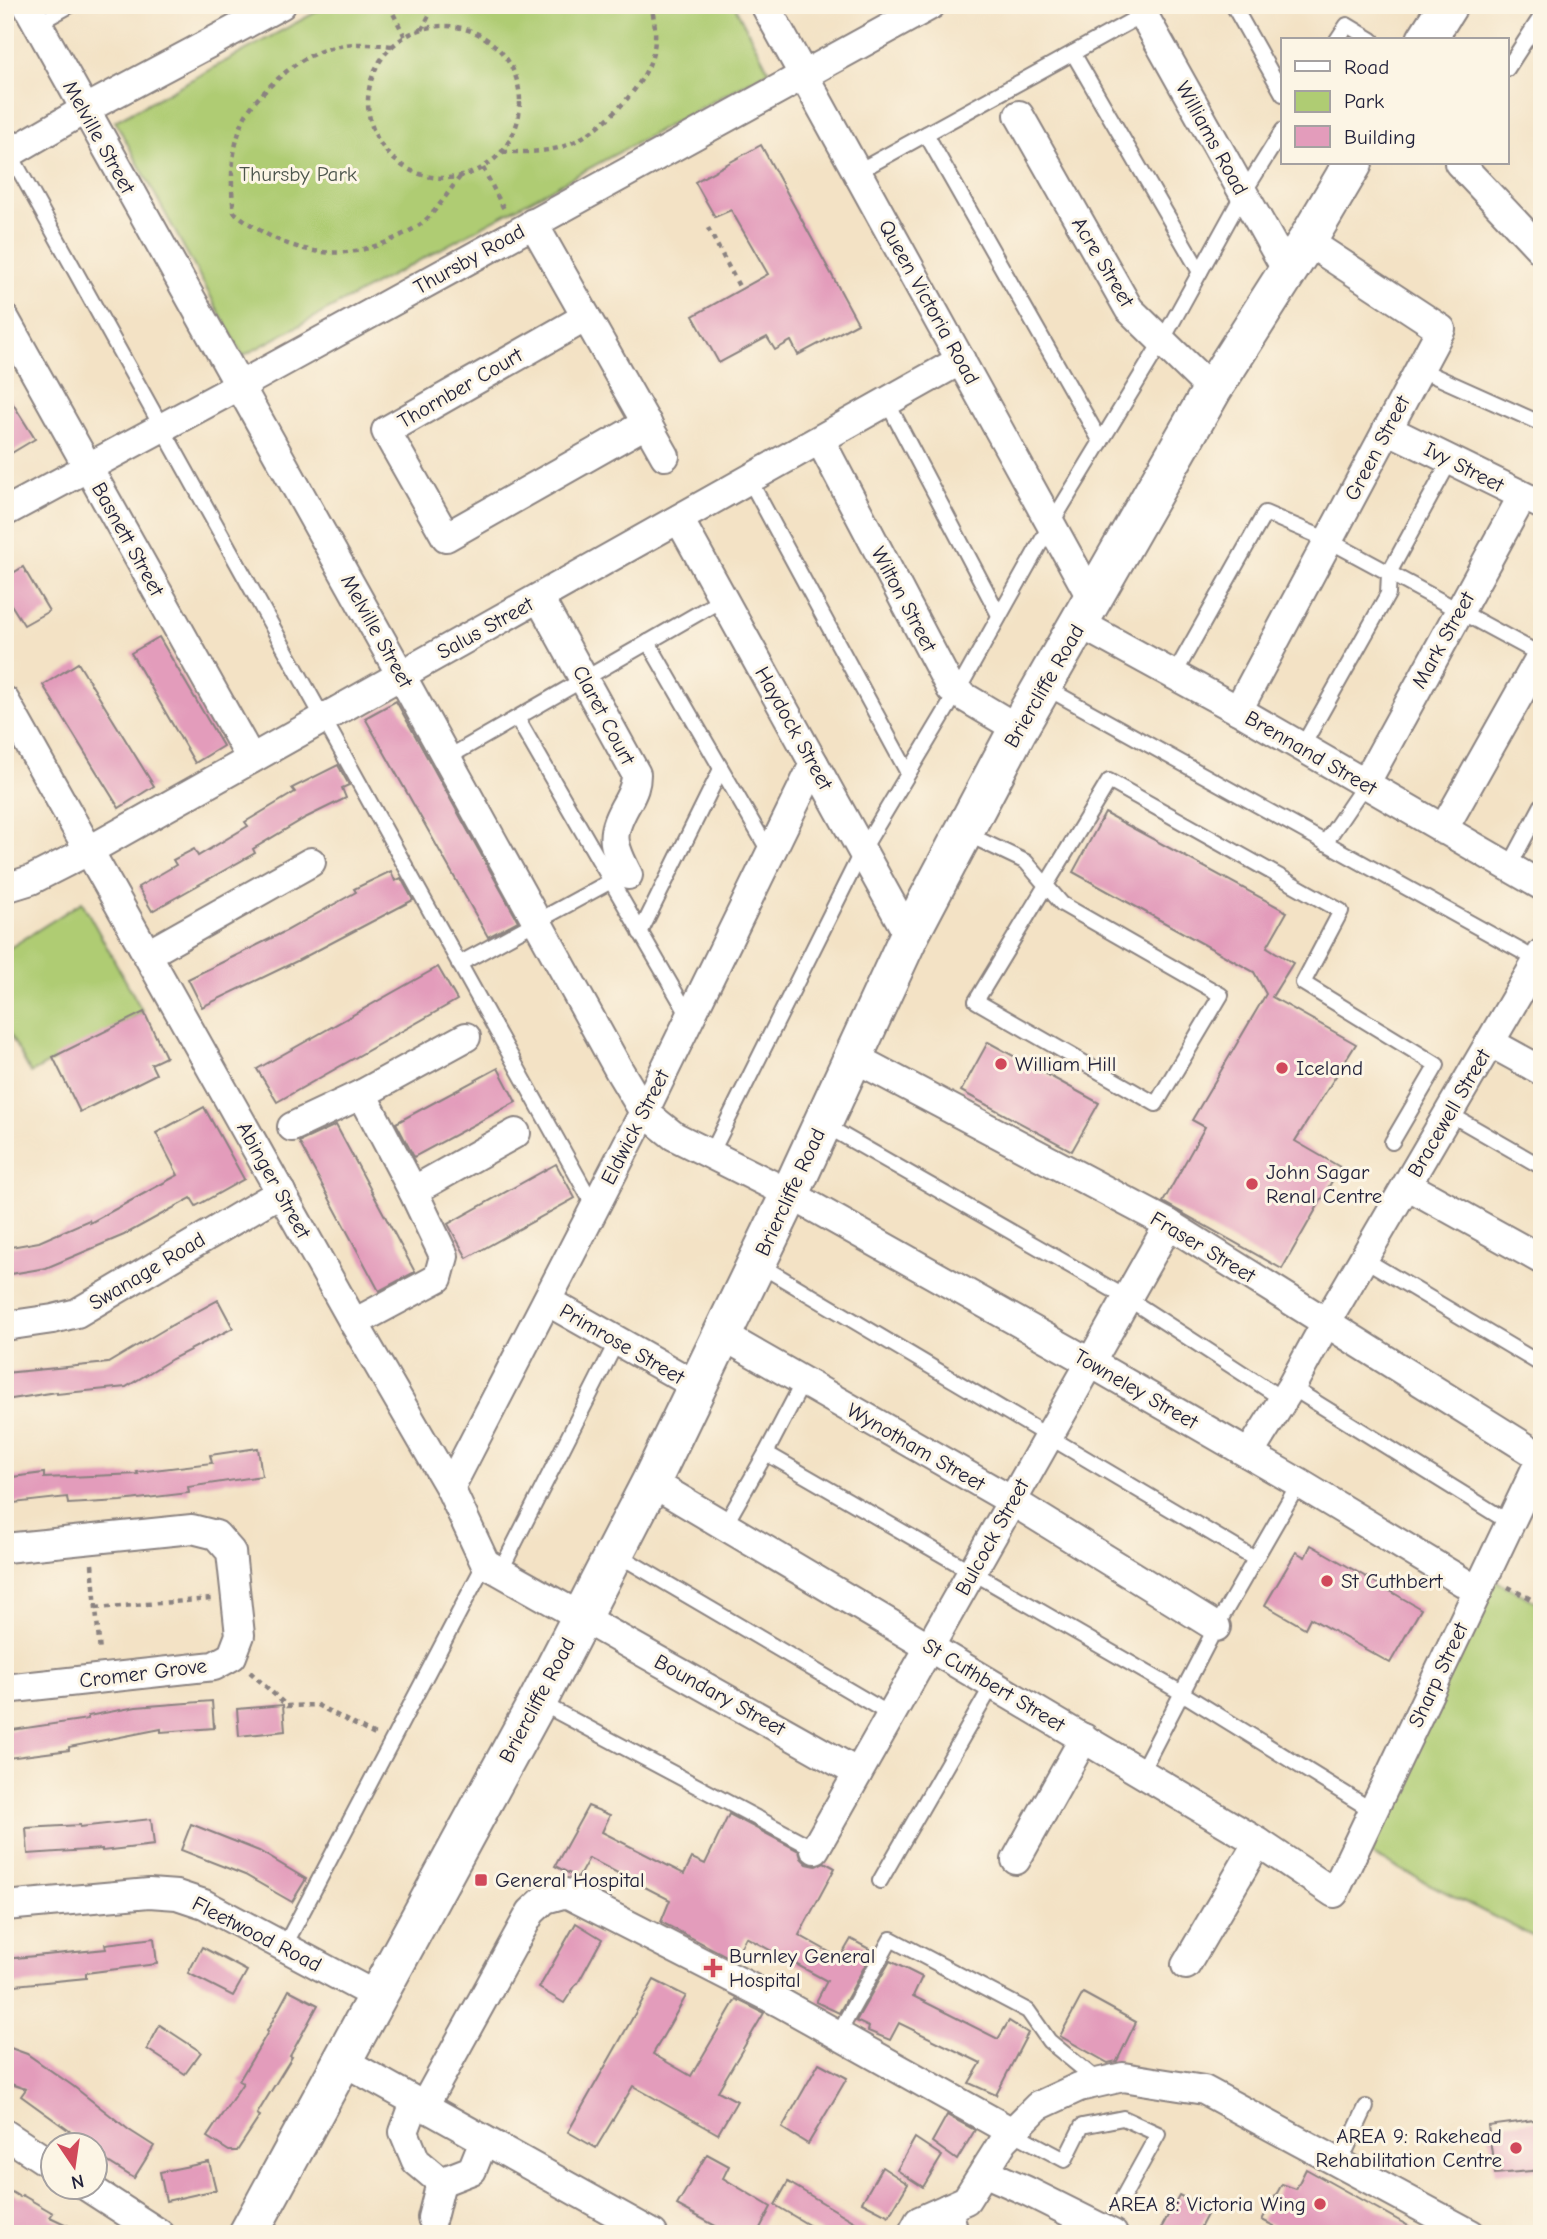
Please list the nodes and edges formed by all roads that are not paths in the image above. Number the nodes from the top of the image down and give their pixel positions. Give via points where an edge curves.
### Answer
1 (71, 5) edge
2 (281, 5) edge
3 (765, 5) edge
4 (931, 5) edge
5 (1233, 5) edge
6 (1448, 5) edge
7 (1147, 8) edge
8 (32, 15) edge
9 (1542, 15) edge
10 (1338, 38) edge
11 (1369, 38) edge
12 (1427, 38) edge
13 (1073, 53) junction
14 (1508, 67) edge
15 (804, 75) junction
16 (1281, 90) edge
17 (84, 110) junction
18 (1019, 115) dead end
19 (1281, 133) edge
20 (926, 134) junction
21 (7, 151) edge
22 (1352, 164) edge
23 (1460, 164) edge
24 (857, 172) junction
25 (1243, 194) junction
26 (525, 228) junction
27 (1542, 251) edge
28 (1297, 256) junction
29 (1200, 272) junction
30 (586, 317) junction
31 (5, 319) edge
32 (1162, 341) junction
33 (961, 360) junction
34 (1419, 369) junction
35 (239, 386) junction
36 (1212, 390) junction
37 (887, 402) junction
38 (647, 423) junction
39 (1542, 424) edge
40 (161, 426) junction
41 (1387, 429) junction
42 (820, 440) junction
43 (1101, 442) junction
44 (665, 456) dead end
45 (1450, 460) junction
46 (88, 466) junction
47 (749, 479) junction
48 (1532, 501) edge
49 (5, 512) edge
50 (679, 519) junction
51 (1051, 524) junction
52 (1328, 540) junction
53 (1389, 573) junction
54 (539, 598) junction
55 (723, 599) junction
56 (1460, 610) junction
57 (1086, 611) junction
58 (999, 615) junction
59 (648, 642) junction
60 (1540, 656) edge
61 (401, 675) junction
62 (1174, 675) junction
63 (584, 679) junction
64 (1042, 686) junction
65 (957, 692) junction
66 (5, 701) edge
67 (1238, 710) junction
68 (517, 718) junction
69 (322, 719) junction
70 (1018, 729) junction
71 (1302, 747) junction
72 (447, 758) junction
73 (251, 759) junction
74 (814, 764) junction
75 (721, 769) junction
76 (908, 774) junction
77 (1365, 784) junction
78 (1542, 805) edge
79 (1443, 830) junction
80 (963, 833) junction
81 (1325, 842) junction
82 (88, 851) junction
83 (862, 851) junction
84 (770, 853) junction
85 (311, 862) dead end
86 (1509, 867) junction
87 (619, 878) junction
88 (1045, 886) junction
89 (1542, 886) edge
90 (5, 888) edge
91 (537, 922) junction
92 (640, 933) junction
93 (909, 936) junction
94 (148, 954) junction
95 (459, 964) junction
96 (1538, 964) edge
97 (690, 1018) junction
98 (466, 1037) dead end
99 (1491, 1043) junction
100 (853, 1057) junction
101 (1542, 1071) edge
102 (362, 1094) junction
103 (644, 1112) junction
104 (1448, 1113) junction
105 (822, 1124) junction
106 (292, 1127) dead end
107 (516, 1133) dead end
108 (1392, 1142) dead end
109 (710, 1156) junction
110 (1542, 1167) edge
111 (1407, 1185) junction
112 (413, 1191) junction
113 (281, 1192) junction
114 (790, 1194) junction
115 (595, 1208) junction
116 (1169, 1224) junction
117 (1364, 1259) junction
118 (1542, 1260) edge
119 (757, 1264) junction
120 (1127, 1298) junction
121 (547, 1301) junction
122 (354, 1323) junction
123 (1326, 1323) junction
124 (5, 1326) edge
125 (722, 1335) junction
126 (617, 1341) junction
127 (1091, 1363) junction
128 (1542, 1365) edge
129 (803, 1382) junction
130 (698, 1386) junction
131 (1288, 1394) junction
132 (1049, 1437) junction
133 (766, 1453) junction
134 (1249, 1454) junction
135 (1542, 1456) edge
136 (651, 1482) junction
137 (1299, 1483) junction
138 (450, 1488) junction
139 (1012, 1501) junction
140 (1510, 1523) junction
141 (725, 1525) junction
142 (5, 1548) edge
143 (614, 1552) junction
144 (1255, 1559) junction
145 (492, 1568) junction
146 (972, 1572) junction
147 (1481, 1583) junction
148 (581, 1617) junction
149 (1216, 1627) junction
150 (930, 1647) junction
151 (992, 1684) junction
152 (5, 1689) edge
153 (1182, 1693) junction
154 (538, 1701) junction
155 (891, 1715) junction
156 (1084, 1738) junction
157 (1141, 1772) junction
158 (858, 1773) junction
159 (1373, 1811) junction
160 (1258, 1842) junction
161 (815, 1849) joint
162 (1016, 1860) dead end
163 (880, 1881) dead end
164 (1334, 1893) joint
165 (5, 1906) edge
166 (284, 1947) junction
167 (1186, 1965) dead end
168 (378, 1997) junction
169 (838, 2034) junction
170 (343, 2061) junction
171 (1099, 2082) junction
172 (420, 2104) junction
173 (1366, 2107) dead end
174 (1012, 2132) junction
175 (5, 2134) edge
176 (484, 2140) junction
177 (38, 2156) edge
178 (1340, 2162) junction
179 (984, 2172) junction
180 (441, 2182) junction
181 (1122, 2199) dead end
182 (108, 2200) edge
183 (432, 2218) dead end
184 (951, 2221) edge
185 (160, 2234) edge
186 (248, 2234) edge
187 (653, 2234) edge
188 (912, 2234) edge
189 (1113, 2234) edge
190 (1471, 2234) edge

1 - 8 lane
2 - 17 street
3 - 15 street, Queen Victoria Road
4 - 15 street, Thursby Road
5 - 16 lane
6 - 12 street
7 - 13 lane
7 - 25 street, Williams Road
8 - 17 street, Melville Street
9 - 14 lane
10 - 11 lane via 1346,25
13 - 20 lane
13 - 29 lane
15 - 24 street, Queen Victoria Road
15 - 26 street, Thursby Road
17 - 21 street
17 - 35 street, Melville Street
18 - 32 street, Acre Street via 1129,309
19 - 25 lane
20 - 24 lane
20 - 43 lane
21 - 40 lane
22 - 28 street, Briercliffe Road
23 - 27 street
24 - 33 street, Queen Victoria Road
25 - 28 street, Williams Road
25 - 29 lane
26 - 30 street
26 - 35 street, Thursby Road
28 - 34 street, Green Street via 1441,329
28 - 36 street, Briercliffe Road
29 - 32 lane
30 - 38 street
30 - 38 street, Thornber Court via 386,430 446,537
31 - 46 street, Basnett Street
32 - 36 street, Acre Street
32 - 43 lane
33 - 37 street, Salus Street
33 - 51 street, Queen Victoria Road
34 - 39 lane
34 - 41 street, Green Street
35 - 40 street, Thursby Road
35 - 61 street, Melville Street
36 - 57 street, Briercliffe Road
37 - 42 street, Salus Street
37 - 58 lane
38 - 44 street
40 - 46 street, Thursby Road
40 - 69 lane
41 - 45 street, Ivy Street
41 - 52 street, Green Street
42 - 47 street, Salus Street
42 - 65 street, Wilton Street via 951,689
43 - 51 lane
45 - 48 street, Ivy Street
45 - 53 lane
46 - 49 street, Thursby Road
46 - 73 street, Basnett Street
47 - 50 street, Salus Street
47 - 76 lane
48 - 56 street, Mark Street
50 - 54 street, Salus Street
50 - 55 street, Haydock Street
51 - 57 street, Queen Victoria Road
51 - 58 lane
52 - 53 lane
52 - 62 lane via 1265,513
52 - 67 street, Green Street
53 - 56 lane
53 - 71 lane via 1388,594
54 - 61 street, Salus Street
54 - 63 street, Claret Court
55 - 59 lane
55 - 74 street, Haydock Street
56 - 60 lane
56 - 77 street, Mark Street
57 - 62 street, Brennand Street
57 - 64 street, Briercliffe Road
58 - 65 lane
59 - 63 lane
59 - 75 lane
60 - 79 street
61 - 69 street, Salus Street
61 - 72 street, Melville Street
62 - 67 street, Brennand Street
63 - 68 lane
63 - 87 street, Claret Court via 636,774 633,793 615,823
64 - 70 street, Briercliffe Road
64 - 81 lane
65 - 70 street, Wilton Street
65 - 76 lane
66 - 82 street, Abinger Street
67 - 71 street, Brennand Street
68 - 72 lane
68 - 87 lane
69 - 73 street, Salus Street
69 - 95 lane
70 - 80 street, Briercliffe Road
71 - 77 street, Brennand Street
72 - 91 street, Melville Street
73 - 82 street, Salus Street
74 - 83 street, Haydock Street
74 - 84 street, Eldwick Street
75 - 84 lane
75 - 92 lane
76 - 83 lane
77 - 79 street, Brennand Street
77 - 81 lane
78 - 86 lane
79 - 86 street, Brennand Street
80 - 88 lane via 1026,862
80 - 93 street, Briercliffe Road
81 - 96 lane
82 - 90 street, Salus Street via 32,880
82 - 94 street, Abinger Street
83 - 93 street, Haydock Street
83 - 109 lane
84 - 97 street, Eldwick Street
85 - 94 street
86 - 89 street, Brennand Street
87 - 91 lane
87 - 92 lane
88 - 88 lane via 1062,904 1221,995 1156,1104 976,1001
88 - 108 lane via 1109,781 1341,911 1303,983 1437,1065
91 - 95 lane
91 - 103 street, Melville Street
92 - 97 lane
93 - 100 street, Briercliffe Road
94 - 113 street, Abinger Street
95 - 115 lane
96 - 99 street, Bracewell Street
97 - 103 street, Eldwick Street
98 - 102 street
99 - 101 street
99 - 104 street, Bracewell Street
100 - 105 street, Briercliffe Road
100 - 116 street, Fraser Street
102 - 106 street
102 - 112 street
103 - 109 street, Melville Street
103 - 115 street, Eldwick Street
104 - 110 lane
104 - 111 street, Bracewell Street
105 - 114 street, Briercliffe Road
105 - 120 lane
107 - 112 street
109 - 114 street, Melville Street
111 - 117 street, Bracewell Street
111 - 118 street
112 - 122 street via 444,1256 438,1278
113 - 122 street, Abinger Street
113 - 124 street, Swanage Road via 77,1313
114 - 119 street, Briercliffe Road
114 - 127 street, Towneley Street
115 - 121 street, Eldwick Street
116 - 120 street, Bulcock Street
116 - 123 street, Fraser Street
117 - 123 street, Bracewell Street
117 - 128 lane
119 - 125 street, Briercliffe Road
119 - 132 lane
120 - 127 street, Bulcock Street
120 - 131 lane
121 - 126 street, Primrose Street
121 - 138 street, Eldwick Street
122 - 138 street, Abinger Street
123 - 131 street, Bracewell Street
123 - 135 street, Fraser Street
125 - 129 street, Wynotham Street
125 - 130 street, Briercliffe Road
126 - 130 street, Primrose Street
126 - 145 lane
127 - 132 street, Bulcock Street
127 - 134 street, Towneley Street
129 - 133 lane
129 - 139 street, Wynotham Street
130 - 136 street, Briercliffe Road
131 - 134 street, Bracewell Street
131 - 140 lane
132 - 139 street, Bulcock Street
132 - 144 lane
133 - 141 lane
133 - 146 lane
134 - 137 street, Towneley Street
135 - 140 street, Sharp Street
136 - 141 street, St Cuthbert Street
136 - 143 street, Briercliffe Road
137 - 144 lane
137 - 147 street, Towneley Street
138 - 145 street, Abinger Street
139 - 146 street, Bulcock Street
139 - 149 street, Wynotham Street
140 - 147 street, Sharp Street
141 - 150 street, St Cuthbert Street
142 - 152 street, Cromer Grove via 192,1529 216,1535 231,1552 240,1635 233,1656 214,1666
143 - 148 street, Briercliffe Road
143 - 155 lane
144 - 149 lane
145 - 148 street
145 - 166 lane
146 - 150 street, Bulcock Street
146 - 153 lane
147 - 159 street, Sharp Street
148 - 154 street, Briercliffe Road
148 - 158 street, Boundary Street
149 - 153 lane
150 - 151 street, St Cuthbert Street
150 - 155 street, Bulcock Street
151 - 156 street, St Cuthbert Street
151 - 163 lane
153 - 157 lane
153 - 159 lane
154 - 161 lane
154 - 168 street, Briercliffe Road
155 - 158 street, Bulcock Street
156 - 157 street, St Cuthbert Street
156 - 162 street
157 - 160 street, St Cuthbert Street
158 - 161 street, Bulcock Street
159 - 164 street, Sharp Street
160 - 164 street, St Cuthbert Street
160 - 167 street
165 - 166 street, Fleetwood Road via 149,1892 177,1895 204,1904
166 - 168 street, Fleetwood Road
168 - 170 street, Briercliffe Road
169 - 171 lane via 891,1939 1028,2011 1049,2041
169 - 172 street via 566,1893 545,1899 531,1912
169 - 174 street
170 - 172 street
170 - 186 street, Briercliffe Road
171 - 174 street via 1038,2106
171 - 178 street via 1123,2077 1205,2090
172 - 176 street
172 - 180 street via 404,2132 416,2161
173 - 178 lane
174 - 179 street
174 - 181 lane via 1065,2160 1082,2126 1123,2118 1158,2134
175 - 177 street
176 - 180 street via 472,2170
176 - 187 street
178 - 190 street
179 - 184 street
179 - 189 street
180 - 183 street
182 - 185 street
184 - 188 street via 919,2221

